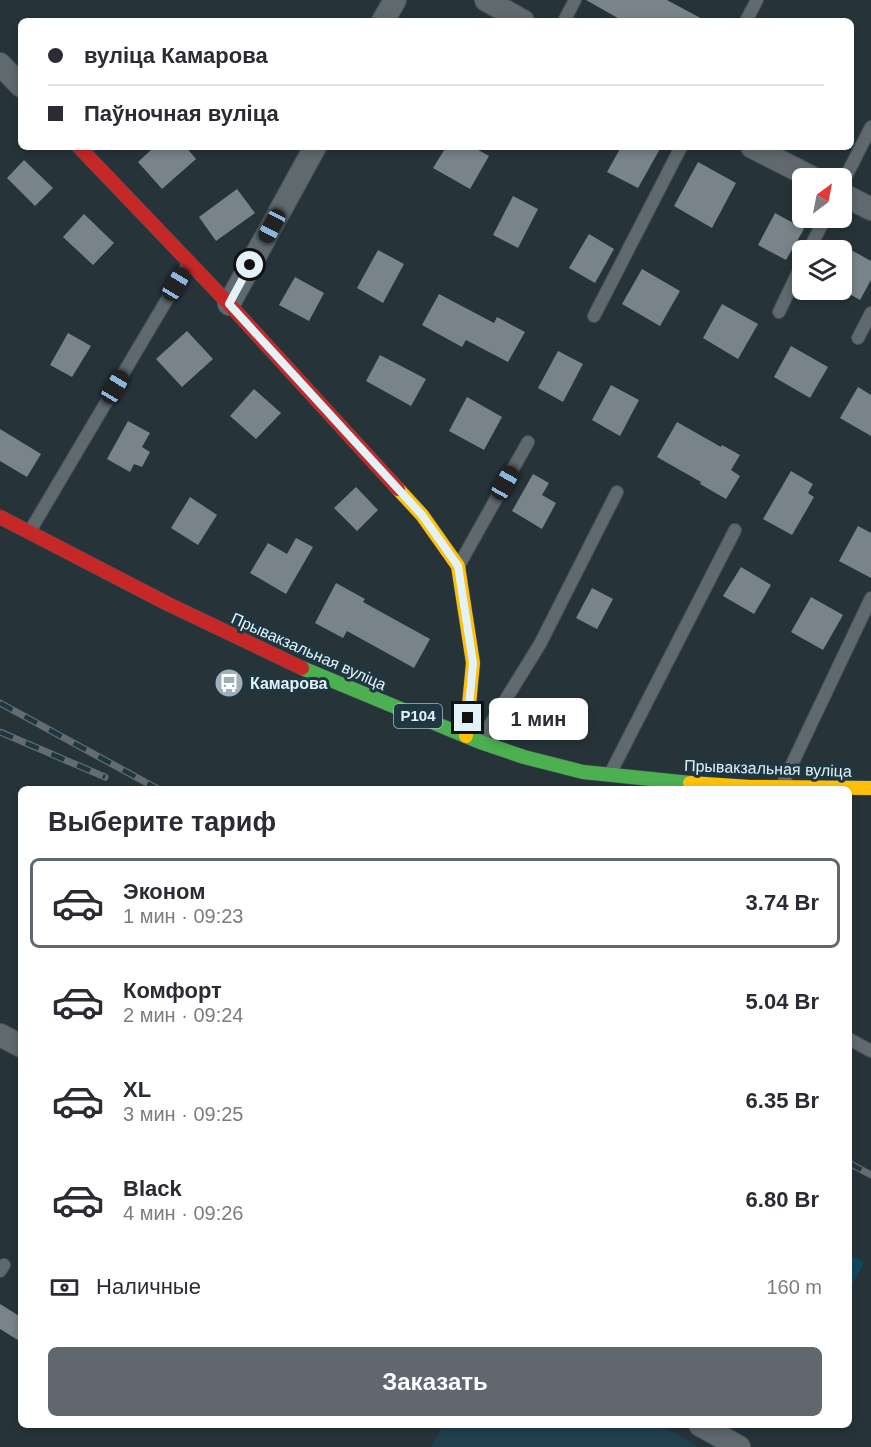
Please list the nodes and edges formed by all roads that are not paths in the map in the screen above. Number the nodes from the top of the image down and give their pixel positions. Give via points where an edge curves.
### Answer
1 (395, 0) edge
2 (486, 0) edge
3 (575, 0) edge
4 (757, 0) edge
5 (385, 18) edge
6 (519, 18) edge
7 (566, 18) edge
8 (748, 18) edge
9 (0, 64) edge
10 (18, 83) edge
11 (871, 127) edge
12 (82, 150) edge
13 (313, 150) edge
14 (679, 150) edge
15 (758, 150) edge
16 (793, 168) edge
17 (850, 168) edge
18 (852, 199) edge
19 (871, 209) edge
20 (188, 263) junction
21 (792, 285) edge
22 (229, 304) junction
23 (779, 312) dead end
24 (871, 313) edge
25 (594, 316) dead end
26 (858, 338) dead end
27 (528, 442) dead end
28 (617, 492) dead end
29 (0, 517) edge
30 (735, 530) dead end
31 (30, 531) junction
32 (458, 566) junction
33 (871, 598) edge
34 (466, 736) junction
35 (480, 742) junction
36 (609, 776) junction
37 (761, 786) edge
38 (781, 786) edge
39 (852, 788) edge
40 (871, 788) edge
41 (0, 1035) edge
42 (852, 1041) edge
43 (18, 1044) edge
44 (871, 1051) edge
45 (705, 1428) edge
46 (739, 1447) edge

1 - 5 street
2 - 6 street
3 - 7 lane
4 - 8 lane
9 - 10 street
11 - 17 lane
12 - 20 main road
13 - 22 street
14 - 25 lane
15 - 16 street
18 - 19 street
20 - 22 main road
20 - 31 lane
21 - 23 lane
22 - 32 main road via 422,515
24 - 26 lane
27 - 32 lane
28 - 35 lane via 540,644
29 - 31 main road, Прывакзальная вуліца / Р104
30 - 36 lane
31 - 34 main road, Прывакзальная вуліца / Р104 via 168,604 304,669
32 - 34 main road via 473,663
33 - 38 lane
34 - 35 main road, Прывакзальная вуліца / Р104
35 - 36 main road, Прывакзальная вуліца / Р104 via 583,777
36 - 37 main road, Прывакзальная вуліца / Р104
39 - 40 main road, Прывакзальная вуліца / Р104
41 - 43 street
42 - 44 lane
45 - 46 street

